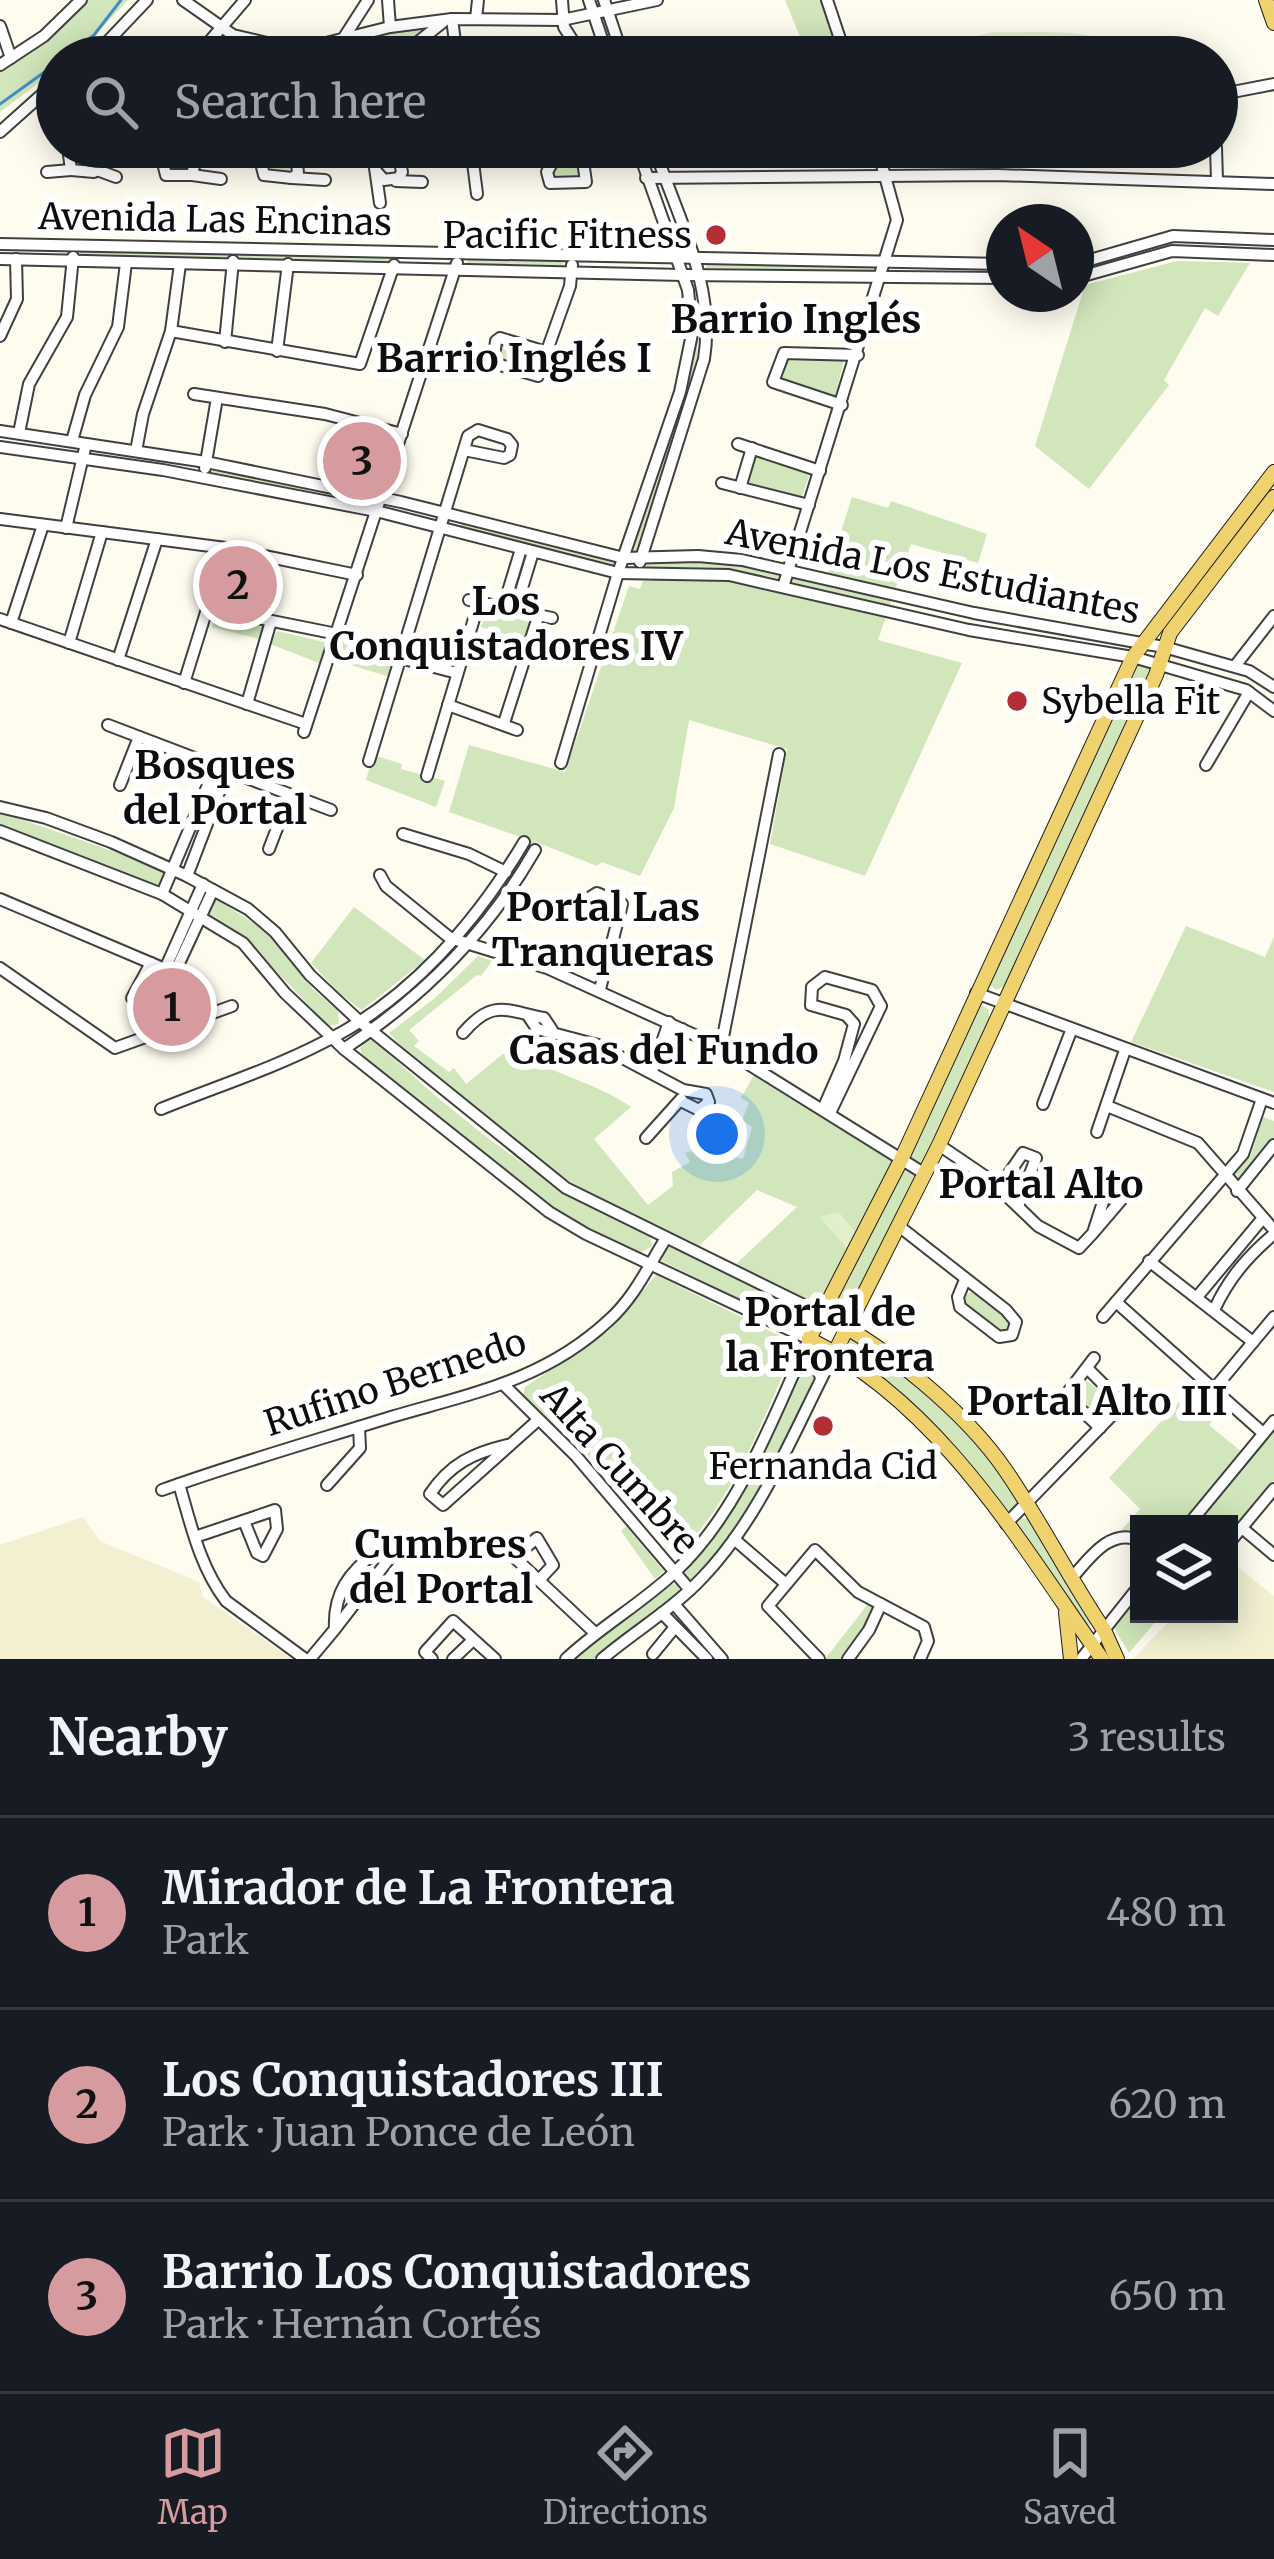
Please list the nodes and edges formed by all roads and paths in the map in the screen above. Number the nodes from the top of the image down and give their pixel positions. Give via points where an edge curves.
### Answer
1 (81, 0) edge
2 (147, 0) edge
3 (183, 0) edge
4 (245, 0) edge
5 (368, 0) edge
6 (388, 0) edge
7 (478, 0) edge
8 (562, 0) edge
9 (589, 0) edge
10 (657, 0) edge
11 (827, 0) edge
12 (1266, 0) edge
13 (606, 6) edge
14 (593, 15) junction
15 (476, 19) junction
16 (448, 20) junction
17 (562, 20) junction
18 (1274, 23) edge
19 (0, 26) edge
20 (390, 27) junction
21 (222, 29) junction
22 (45, 36) edge
23 (114, 36) edge
24 (216, 36) edge
25 (236, 36) edge
26 (345, 36) edge
27 (355, 36) edge
28 (427, 36) edge
29 (452, 36) edge
30 (568, 36) edge
31 (600, 36) edge
32 (616, 36) edge
33 (839, 36) edge
34 (36, 42) edge
35 (4, 62) edge
36 (1274, 84) edge
37 (1238, 90) edge
38 (36, 102) edge
39 (0, 131) edge
40 (164, 168) edge
41 (194, 168) edge
42 (261, 168) edge
43 (298, 168) edge
44 (376, 168) edge
45 (401, 168) edge
46 (475, 168) edge
47 (549, 168) edge
48 (585, 168) edge
49 (643, 168) edge
50 (660, 168) edge
51 (884, 168) edge
52 (1217, 168) edge
53 (71, 170) joint
54 (97, 170) joint
55 (376, 171) junction
56 (47, 172) dead end
57 (248, 174) dead end
58 (262, 174) junction
59 (192, 175) junction
60 (886, 175) junction
61 (663, 176) junction
62 (116, 177) dead end
63 (221, 178) dead end
64 (292, 178) junction
65 (646, 178) junction
66 (325, 180) dead end
67 (396, 181) junction
68 (1217, 181) junction
69 (422, 182) dead end
70 (1274, 184) edge
71 (477, 194) dead end
72 (380, 203) dead end
73 (1274, 240) edge
74 (0, 244) edge
75 (73, 246) junction
76 (232, 249) junction
77 (397, 253) junction
78 (460, 254) junction
79 (1274, 255) edge
80 (573, 256) junction
81 (677, 257) junction
82 (694, 257) junction
83 (0, 259) edge
84 (16, 259) junction
85 (1094, 259) edge
86 (887, 260) junction
87 (73, 261) junction
88 (126, 262) junction
89 (961, 262) junction
90 (986, 263) edge
91 (180, 264) junction
92 (287, 264) junction
93 (233, 265) junction
94 (394, 268) junction
95 (455, 269) junction
96 (572, 272) junction
97 (1094, 273) edge
98 (700, 274) junction
99 (683, 275) junction
100 (882, 275) junction
101 (951, 277) junction
102 (986, 278) edge
103 (692, 320) junction
104 (708, 321) junction
105 (171, 331) junction
106 (0, 335) edge
107 (225, 342) junction
108 (278, 351) junction
109 (546, 352) junction
110 (858, 355) junction
111 (194, 394) dead end
112 (218, 398) junction
113 (842, 405) junction
114 (0, 431) edge
115 (19, 433) junction
116 (402, 434) junction
117 (79, 442) junction
118 (738, 445) dead end
119 (0, 447) edge
120 (752, 448) junction
121 (464, 450) dead end
122 (136, 451) junction
123 (82, 460) junction
124 (206, 462) junction
125 (820, 471) junction
126 (1274, 472) edge
127 (203, 478) junction
128 (722, 483) dead end
129 (740, 488) junction
130 (380, 497) junction
131 (1274, 497) edge
132 (808, 505) junction
133 (376, 512) junction
134 (446, 514) junction
135 (0, 519) edge
136 (43, 524) junction
137 (66, 527) junction
138 (441, 529) junction
139 (102, 532) junction
140 (157, 539) junction
141 (226, 548) junction
142 (527, 550) junction
143 (624, 558) junction
144 (641, 560) junction
145 (787, 569) junction
146 (618, 573) junction
147 (357, 575) junction
148 (637, 575) junction
149 (783, 587) junction
150 (469, 600) dead end
151 (485, 604) junction
152 (208, 608) junction
153 (509, 609) junction
154 (1274, 616) edge
155 (538, 617) junction
156 (552, 618) dead end
157 (5, 621) edge
158 (271, 621) junction
159 (1028, 622) junction
160 (337, 634) junction
161 (1026, 640) junction
162 (68, 643) junction
163 (1164, 647) junction
164 (1137, 650) junction
165 (400, 658) junction
166 (118, 660) junction
167 (1217, 661) junction
168 (1160, 663) junction
169 (1235, 666) junction
170 (458, 673) junction
171 (1212, 680) junction
172 (184, 683) junction
173 (1274, 687) edge
174 (1250, 692) junction
175 (248, 704) junction
176 (1110, 704) junction
177 (448, 705) junction
178 (1274, 711) edge
179 (1136, 716) junction
180 (108, 725) dead end
181 (139, 737) junction
182 (779, 754) dead end
183 (369, 761) dead end
184 (561, 763) dead end
185 (1206, 765) dead end
186 (222, 768) junction
187 (427, 776) dead end
188 (120, 784) dead end
189 (289, 797) junction
190 (0, 807) edge
191 (331, 810) dead end
192 (0, 831) edge
193 (403, 834) dead end
194 (269, 849) dead end
195 (1040, 854) junction
196 (1066, 866) junction
197 (173, 869) junction
198 (506, 872) junction
199 (380, 875) dead end
200 (188, 876) junction
201 (208, 887) junction
202 (162, 894) junction
203 (0, 899) edge
204 (194, 911) junction
205 (620, 912) dead end
206 (454, 940) junction
207 (470, 944) junction
208 (151, 963) junction
209 (0, 968) edge
210 (169, 971) junction
211 (600, 989) junction
212 (976, 993) junction
213 (132, 998) dead end
214 (1003, 1004) junction
215 (232, 1006) dead end
216 (212, 1012) junction
217 (358, 1020) junction
218 (669, 1022) junction
219 (682, 1029) junction
220 (1071, 1030) junction
221 (371, 1031) junction
222 (463, 1033) dead end
223 (332, 1037) junction
224 (855, 1046) junction
225 (721, 1047) junction
226 (344, 1049) junction
227 (1125, 1051) junction
228 (655, 1066) junction
229 (1268, 1101) edge
230 (1043, 1104) dead end
231 (1107, 1106) junction
232 (161, 1109) dead end
233 (826, 1111) junction
234 (1097, 1132) dead end
235 (646, 1138) dead end
236 (939, 1145) junction
237 (1272, 1151) edge
238 (901, 1160) junction
239 (925, 1174) junction
240 (1224, 1174) junction
241 (999, 1188) junction
242 (1237, 1191) junction
243 (1018, 1206) junction
244 (1263, 1218) junction
245 (899, 1227) junction
246 (1094, 1232) junction
247 (1274, 1232) edge
248 (666, 1238) junction
249 (1149, 1261) junction
250 (651, 1265) junction
251 (965, 1280) junction
252 (1197, 1297) junction
253 (1116, 1302) junction
254 (1214, 1310) junction
255 (822, 1314) junction
256 (1103, 1317) dead end
257 (1274, 1317) edge
258 (848, 1327) junction
259 (809, 1340) junction
260 (1252, 1342) junction
261 (835, 1352) junction
262 (798, 1362) junction
263 (821, 1378) junction
264 (505, 1386) junction
265 (1214, 1389) junction
266 (1066, 1395) junction
267 (1055, 1408) dead end
268 (538, 1420) junction
269 (1274, 1420) edge
270 (359, 1427) junction
271 (1100, 1428) junction
272 (1263, 1433) junction
273 (507, 1445) junction
274 (178, 1484) junction
275 (327, 1485) dead end
276 (1274, 1489) edge
277 (162, 1490) dead end
278 (1028, 1506) junction
279 (1196, 1515) edge
280 (244, 1521) dead end
281 (1006, 1524) junction
282 (1242, 1528) junction
283 (1238, 1533) edge
284 (195, 1537) junction
285 (1130, 1537) edge
286 (734, 1539) junction
287 (1274, 1555) edge
288 (674, 1572) junction
289 (539, 1580) dead end
290 (1071, 1580) junction
291 (786, 1584) junction
292 (690, 1590) junction
293 (1130, 1597) edge
294 (674, 1604) junction
295 (881, 1604) junction
296 (1066, 1608) junction
297 (662, 1613) junction
298 (675, 1627) junction
299 (334, 1629) junction
300 (1104, 1630) junction
301 (595, 1633) junction
302 (473, 1640) junction
303 (1092, 1644) junction
304 (653, 1654) dead end
305 (308, 1659) edge
306 (431, 1659) edge
307 (453, 1659) edge
308 (495, 1659) edge
309 (566, 1659) edge
310 (602, 1659) edge
311 (707, 1659) edge
312 (722, 1659) edge
313 (819, 1659) edge
314 (848, 1659) edge
315 (920, 1659) edge
316 (1071, 1659) edge
317 (1081, 1659) edge
318 (1102, 1659) edge
319 (1118, 1659) edge

1 - 22 street
2 - 23 street
3 - 21 street
4 - 21 street
5 - 26 street
6 - 20 street
7 - 15 street
8 - 17 street
9 - 14 street
10 - 13 street
11 - 33 street
12 - 18 main road
13 - 14 street
13 - 32 street
14 - 17 street
14 - 31 street
15 - 16 street
15 - 17 street
16 - 20 street
16 - 28 street
16 - 29 street
17 - 30 street
19 - 35 street
20 - 27 street
21 - 24 street
21 - 25 street
34 - 35 street
36 - 37 street
38 - 39 street
40 - 59 street via 166,175
41 - 59 street
42 - 58 street
43 - 64 street
44 - 55 street
45 - 67 street
46 - 71 street
47 - 48 street via 550,184 586,182
49 - 65 street
50 - 61 street
51 - 60 street
52 - 68 street
53 - 54 street
53 - 56 street
54 - 62 street
55 - 67 street
55 - 72 street
57 - 58 street
58 - 64 street
59 - 63 street
60 - 61 street
60 - 68 street
60 - 86 street via 897,220
61 - 65 street
61 - 82 street
64 - 66 street
65 - 81 street
67 - 69 street
68 - 70 street
73 - 85 street via 1175,236
74 - 75 street, Avenida Las Encinas
75 - 76 street, Avenida Las Encinas
75 - 87 street
76 - 77 street, Avenida Las Encinas
76 - 93 street
77 - 78 street, Avenida Las Encinas
77 - 94 street
78 - 80 street, Avenida Las Encinas
78 - 95 street
79 - 97 street via 1172,251
80 - 81 street, Avenida Las Encinas
80 - 96 street
81 - 82 street, Avenida Las Encinas
81 - 99 street
82 - 86 street, Avenida Las Encinas
82 - 98 street
83 - 84 street, Avenida Las Encinas
84 - 87 street, Avenida Las Encinas
84 - 106 street via 17,298
86 - 89 street, Avenida Las Encinas
86 - 100 street
87 - 88 street, Avenida Las Encinas
87 - 115 street via 67,317 29,384
88 - 91 street, Avenida Las Encinas
88 - 117 street via 118,327 85,395
89 - 90 street, Avenida Las Encinas
89 - 101 street
91 - 93 street, Avenida Las Encinas
91 - 105 street
92 - 93 street, Avenida Las Encinas
92 - 94 street, Avenida Las Encinas
92 - 108 street
93 - 107 street
94 - 95 street, Avenida Las Encinas
94 - 108 street via 362,364
95 - 96 street, Avenida Las Encinas
95 - 116 street
96 - 99 street, Avenida Las Encinas
96 - 109 street
98 - 99 street, Avenida Las Encinas
98 - 100 street, Avenida Las Encinas
98 - 104 street
99 - 103 street
100 - 101 street, Avenida Las Encinas
100 - 110 street
101 - 102 street, Avenida Las Encinas
103 - 104 street
103 - 143 street via 680,392
104 - 144 street via 704,359
105 - 107 street
105 - 122 street
107 - 108 street
109 - 109 street via 538,376 491,357 500,338
110 - 113 street
110 - 113 street via 784,352 772,382
111 - 112 street
112 - 116 street
112 - 124 street
113 - 125 street
114 - 115 street, Avenida Los Estudiantes
115 - 117 street, Avenida Los Estudiantes
116 - 130 street
117 - 122 street, Avenida Los Estudiantes
117 - 123 street
118 - 120 street
119 - 123 street, Avenida Los Estudiantes
120 - 125 street
120 - 129 street
121 - 134 street
122 - 124 street, Avenida Los Estudiantes
123 - 127 street, Avenida Los Estudiantes
123 - 137 street
124 - 127 street
124 - 130 street, Avenida Los Estudiantes
125 - 132 street
126 - 164 main road
127 - 133 street, Avenida Los Estudiantes
128 - 129 street
129 - 132 street
130 - 133 street
130 - 134 street, Avenida Los Estudiantes
131 - 163 main road
132 - 145 street
133 - 138 street, Avenida Los Estudiantes
133 - 147 street
134 - 138 street
134 - 143 street, Avenida Los Estudiantes
135 - 136 street
136 - 137 street
136 - 157 street
137 - 139 street
138 - 142 street, Avenida Los Estudiantes
138 - 165 street
139 - 140 street
139 - 162 street
140 - 141 street
140 - 166 street
141 - 147 street
141 - 152 street
142 - 146 street, Avenida Los Estudiantes
142 - 153 street
143 - 144 street, Avenida Los Estudiantes
143 - 146 street
144 - 145 street, Avenida Los Estudiantes via 718,556
144 - 148 street
145 - 149 street
145 - 159 street, Avenida Los Estudiantes
146 - 148 street, Avenida Los Estudiantes
146 - 184 street
147 - 160 street
148 - 149 street, Avenida Los Estudiantes via 729,574
149 - 161 street, Avenida Los Estudiantes
150 - 151 street
151 - 153 street
151 - 170 street
152 - 158 street
152 - 172 street
153 - 155 street
154 - 169 street
155 - 156 street
155 - 177 street via 511,726
157 - 162 street
158 - 160 street
158 - 175 street
159 - 161 street via 1019,628
159 - 164 street, Avenida Los Estudiantes
160 - 175 street via 305,728
161 - 164 street, Avenida Los Estudiantes
162 - 166 street
163 - 164 street, Avenida Los Estudiantes
163 - 167 street, Avenida Los Estudiantes
163 - 168 main road
164 - 168 street, Avenida Los Estudiantes
164 - 176 main road
165 - 170 street
165 - 183 street
166 - 172 street
167 - 169 street, Avenida Los Estudiantes
167 - 171 street
168 - 171 street, Avenida Los Estudiantes
168 - 179 main road
169 - 173 street, Avenida Los Estudiantes
170 - 177 street
171 - 174 street, Avenida Los Estudiantes
172 - 175 street
174 - 178 street, Avenida Los Estudiantes
174 - 185 street
176 - 179 main road via 1127,700
176 - 195 main road
177 - 187 street
179 - 196 main road
180 - 181 street
181 - 186 street
181 - 188 street
182 - 225 street
186 - 189 street
186 - 197 street
186 - 200 street
189 - 191 street
189 - 194 street
190 - 197 street
192 - 202 street
193 - 198 street
195 - 196 main road via 1049,868
195 - 212 main road
196 - 214 main road
197 - 200 street
197 - 202 street
198 - 206 street
198 - 207 street via 530,846 508,895
199 - 206 street
200 - 201 street
201 - 204 street
201 - 217 street via 275,932
202 - 204 street
203 - 208 street
204 - 210 street
204 - 223 street via 250,948
205 - 211 street
206 - 207 street
206 - 217 street
207 - 211 street
207 - 221 street
208 - 210 street
208 - 213 street
209 - 216 street via 115,1048
210 - 216 street via 208,997
211 - 218 street
212 - 214 street
212 - 238 main road
214 - 220 street
214 - 236 main road
215 - 216 street
217 - 221 street
217 - 223 street
218 - 219 street
218 - 228 street
219 - 225 street
219 - 228 street
220 - 227 street
220 - 230 street
221 - 226 street
221 - 248 street via 566,1188
222 - 228 street via 489,1011 508,1008 537,1029
223 - 226 street
223 - 232 street
224 - 224 street via 881,1009 878,995 825,977 812,987 811,1004 851,1019
224 - 233 street
225 - 233 street
226 - 250 street via 549,1212
227 - 229 street
227 - 231 street
228 - 235 street via 682,1095
229 - 240 street
231 - 234 street
231 - 240 street via 1198,1143
233 - 238 street
236 - 239 main road
236 - 241 street
237 - 242 street
238 - 239 street
238 - 255 main road
239 - 245 main road
240 - 242 street
240 - 249 street
241 - 243 street
241 - 243 street via 1023,1153 1036,1157
242 - 244 street
243 - 246 street via 1078,1248
244 - 247 street
244 - 252 street
245 - 251 street
245 - 258 main road
246 - 246 street via 1111,1177 1135,1185 1107,1216
247 - 254 street via 1227,1282
248 - 250 street, Rufino Bernedo
248 - 255 street
249 - 252 street
249 - 253 street
250 - 259 street
250 - 264 street, Rufino Bernedo via 608,1322
251 - 251 street via 960,1307 999,1337 1014,1333 1015,1319
252 - 254 street
253 - 256 street
253 - 265 street
254 - 260 street
255 - 258 main road
255 - 259 main road
257 - 260 street
258 - 261 main road
258 - 278 main road via 921,1382 998,1460
259 - 261 main road
259 - 262 street
260 - 265 street
261 - 263 street
261 - 281 main road via 930,1433
262 - 263 street via 815,1361
262 - 288 street via 732,1498
263 - 286 street
264 - 268 street, Alta Cumbre
264 - 270 street, Rufino Bernedo
265 - 272 street
266 - 267 street
266 - 271 street
266 - 271 street via 1090,1363 1123,1404
268 - 273 street
268 - 288 street, Alta Cumbre
269 - 272 street
270 - 274 street, Rufino Bernedo
270 - 275 street via 360,1448
271 - 278 street
272 - 279 street
273 - 273 street via 443,1504 430,1494 468,1456
274 - 277 street, Rufino Bernedo
274 - 284 street
276 - 282 street
278 - 281 street
278 - 290 main road
280 - 284 street
281 - 296 main road
282 - 283 street
282 - 287 street
284 - 305 street via 226,1601
285 - 290 street via 1111,1540
286 - 291 street
286 - 292 street
288 - 292 street, Alta Cumbre
288 - 301 street
289 - 301 street
290 - 300 main road
291 - 295 street via 815,1550
291 - 313 street via 768,1606
292 - 294 street
293 - 300 street
294 - 297 street
294 - 312 street
295 - 314 street
295 - 315 street via 924,1627
296 - 303 main road
296 - 316 main road
297 - 298 street
297 - 310 street
298 - 304 street
298 - 311 street
299 - 299 street via 344,1583 378,1551 388,1559
299 - 305 street
300 - 303 street
300 - 319 main road
301 - 309 street
302 - 306 street via 453,1621 424,1652
302 - 307 street
302 - 308 street
303 - 317 street
303 - 318 main road

